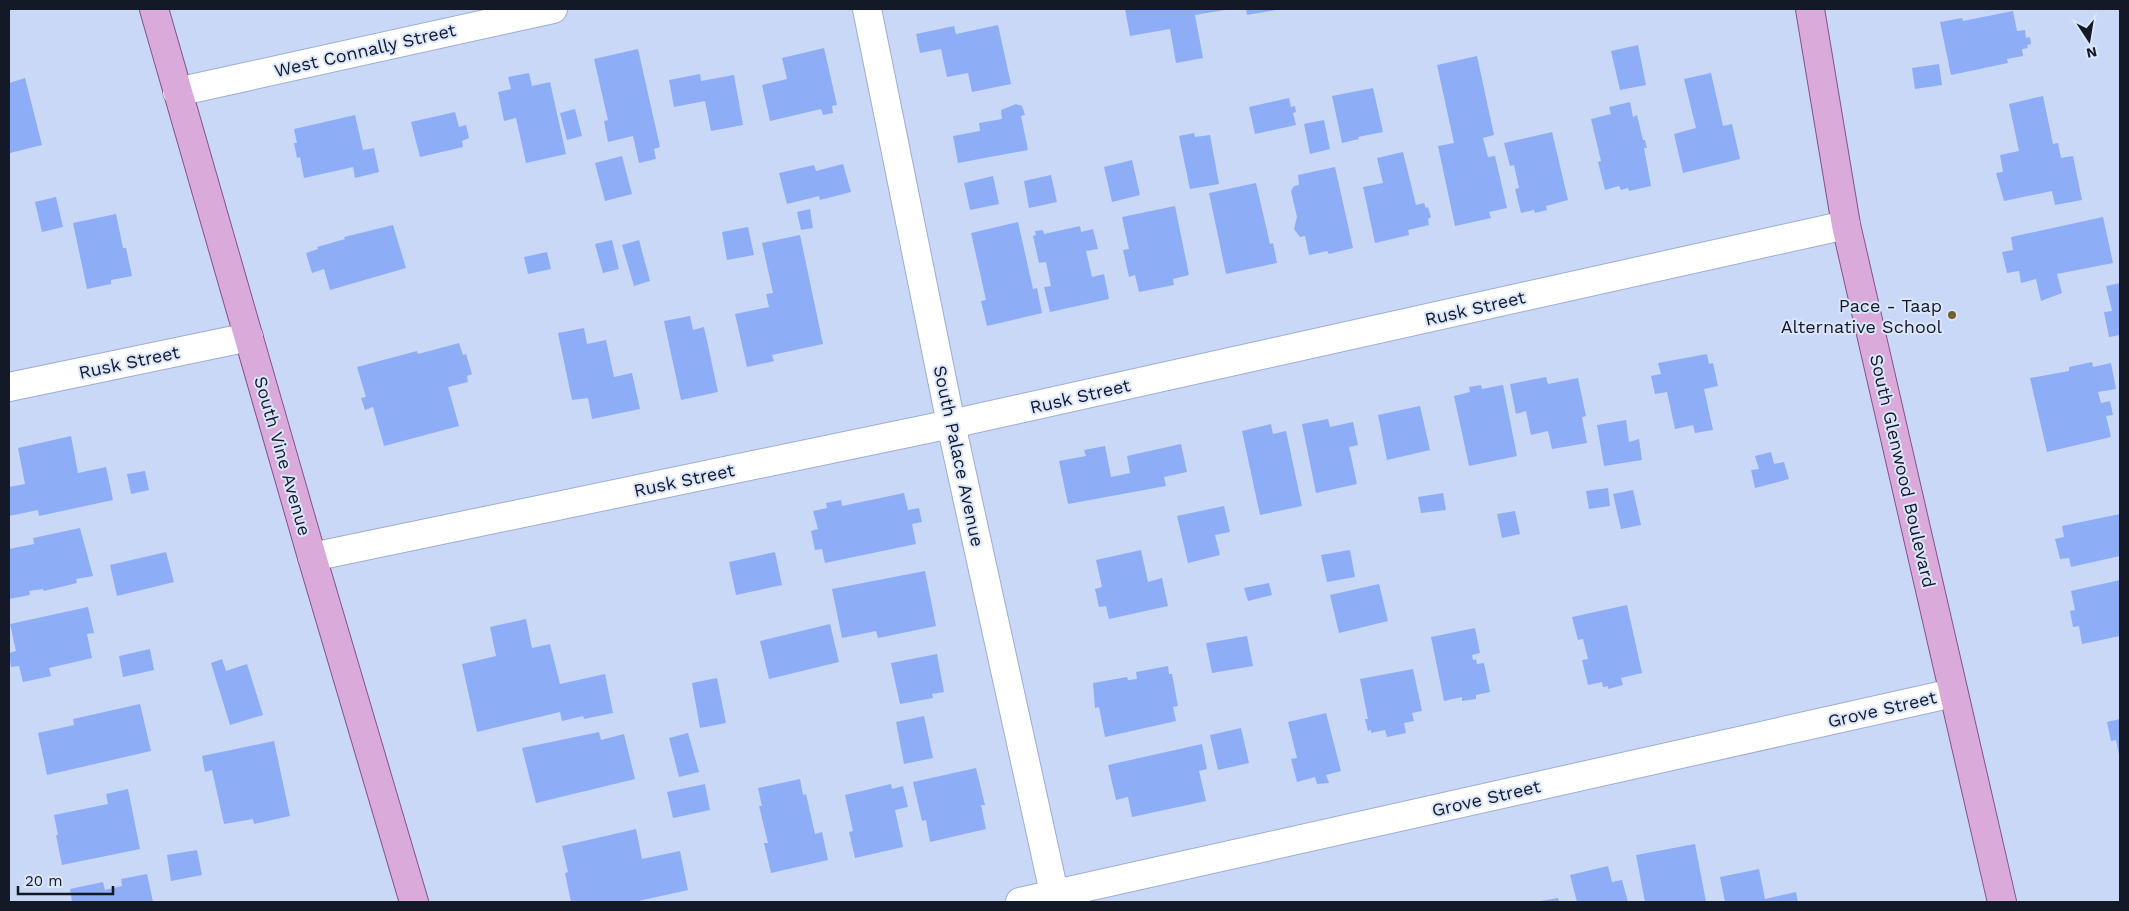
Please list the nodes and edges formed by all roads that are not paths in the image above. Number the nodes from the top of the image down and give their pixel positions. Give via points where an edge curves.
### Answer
1 (154, 9) edge
2 (553, 9) edge
3 (866, 9) edge
4 (1810, 9) edge
5 (177, 92) junction
6 (1846, 225) junction
7 (249, 337) junction
8 (9, 387) edge
9 (951, 424) junction
10 (312, 557) junction
11 (1953, 693) junction
12 (1055, 898) edge
13 (414, 902) edge
14 (1020, 902) edge
15 (2002, 902) edge

1 - 5 main road, South Vine Avenue
2 - 5 street, West Connally Street
3 - 9 street, South Palace Avenue
4 - 6 main road, South Glenwood Boulevard
5 - 7 main road, South Vine Avenue
6 - 9 street, Rusk Street
6 - 11 main road, South Glenwood Boulevard
7 - 8 street, Rusk Street
7 - 10 main road, South Vine Avenue
9 - 10 street, Rusk Street
9 - 12 street, South Palace Avenue
10 - 13 main road, South Vine Avenue
11 - 12 street, Grove Street
11 - 15 main road, South Glenwood Boulevard
12 - 14 street, Grove Street

